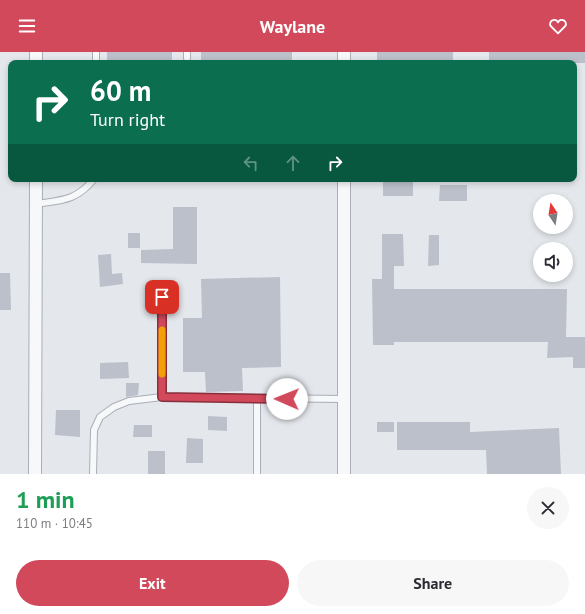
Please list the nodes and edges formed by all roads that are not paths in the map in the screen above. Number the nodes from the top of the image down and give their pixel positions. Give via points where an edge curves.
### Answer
1 (36, 182) edge
2 (91, 182) edge
3 (344, 182) edge
4 (36, 204) junction
5 (162, 297) dead end
6 (162, 397) junction
7 (257, 398) junction
8 (344, 399) junction
9 (35, 474) edge
10 (92, 474) edge
11 (257, 474) edge
12 (344, 474) edge

1 - 4 street
2 - 4 lane via 74,197
3 - 8 street
4 - 9 street
5 - 6 lane
6 - 7 lane
6 - 10 lane via 129,401 100,417 94,430
7 - 8 lane
7 - 11 lane
8 - 12 street

